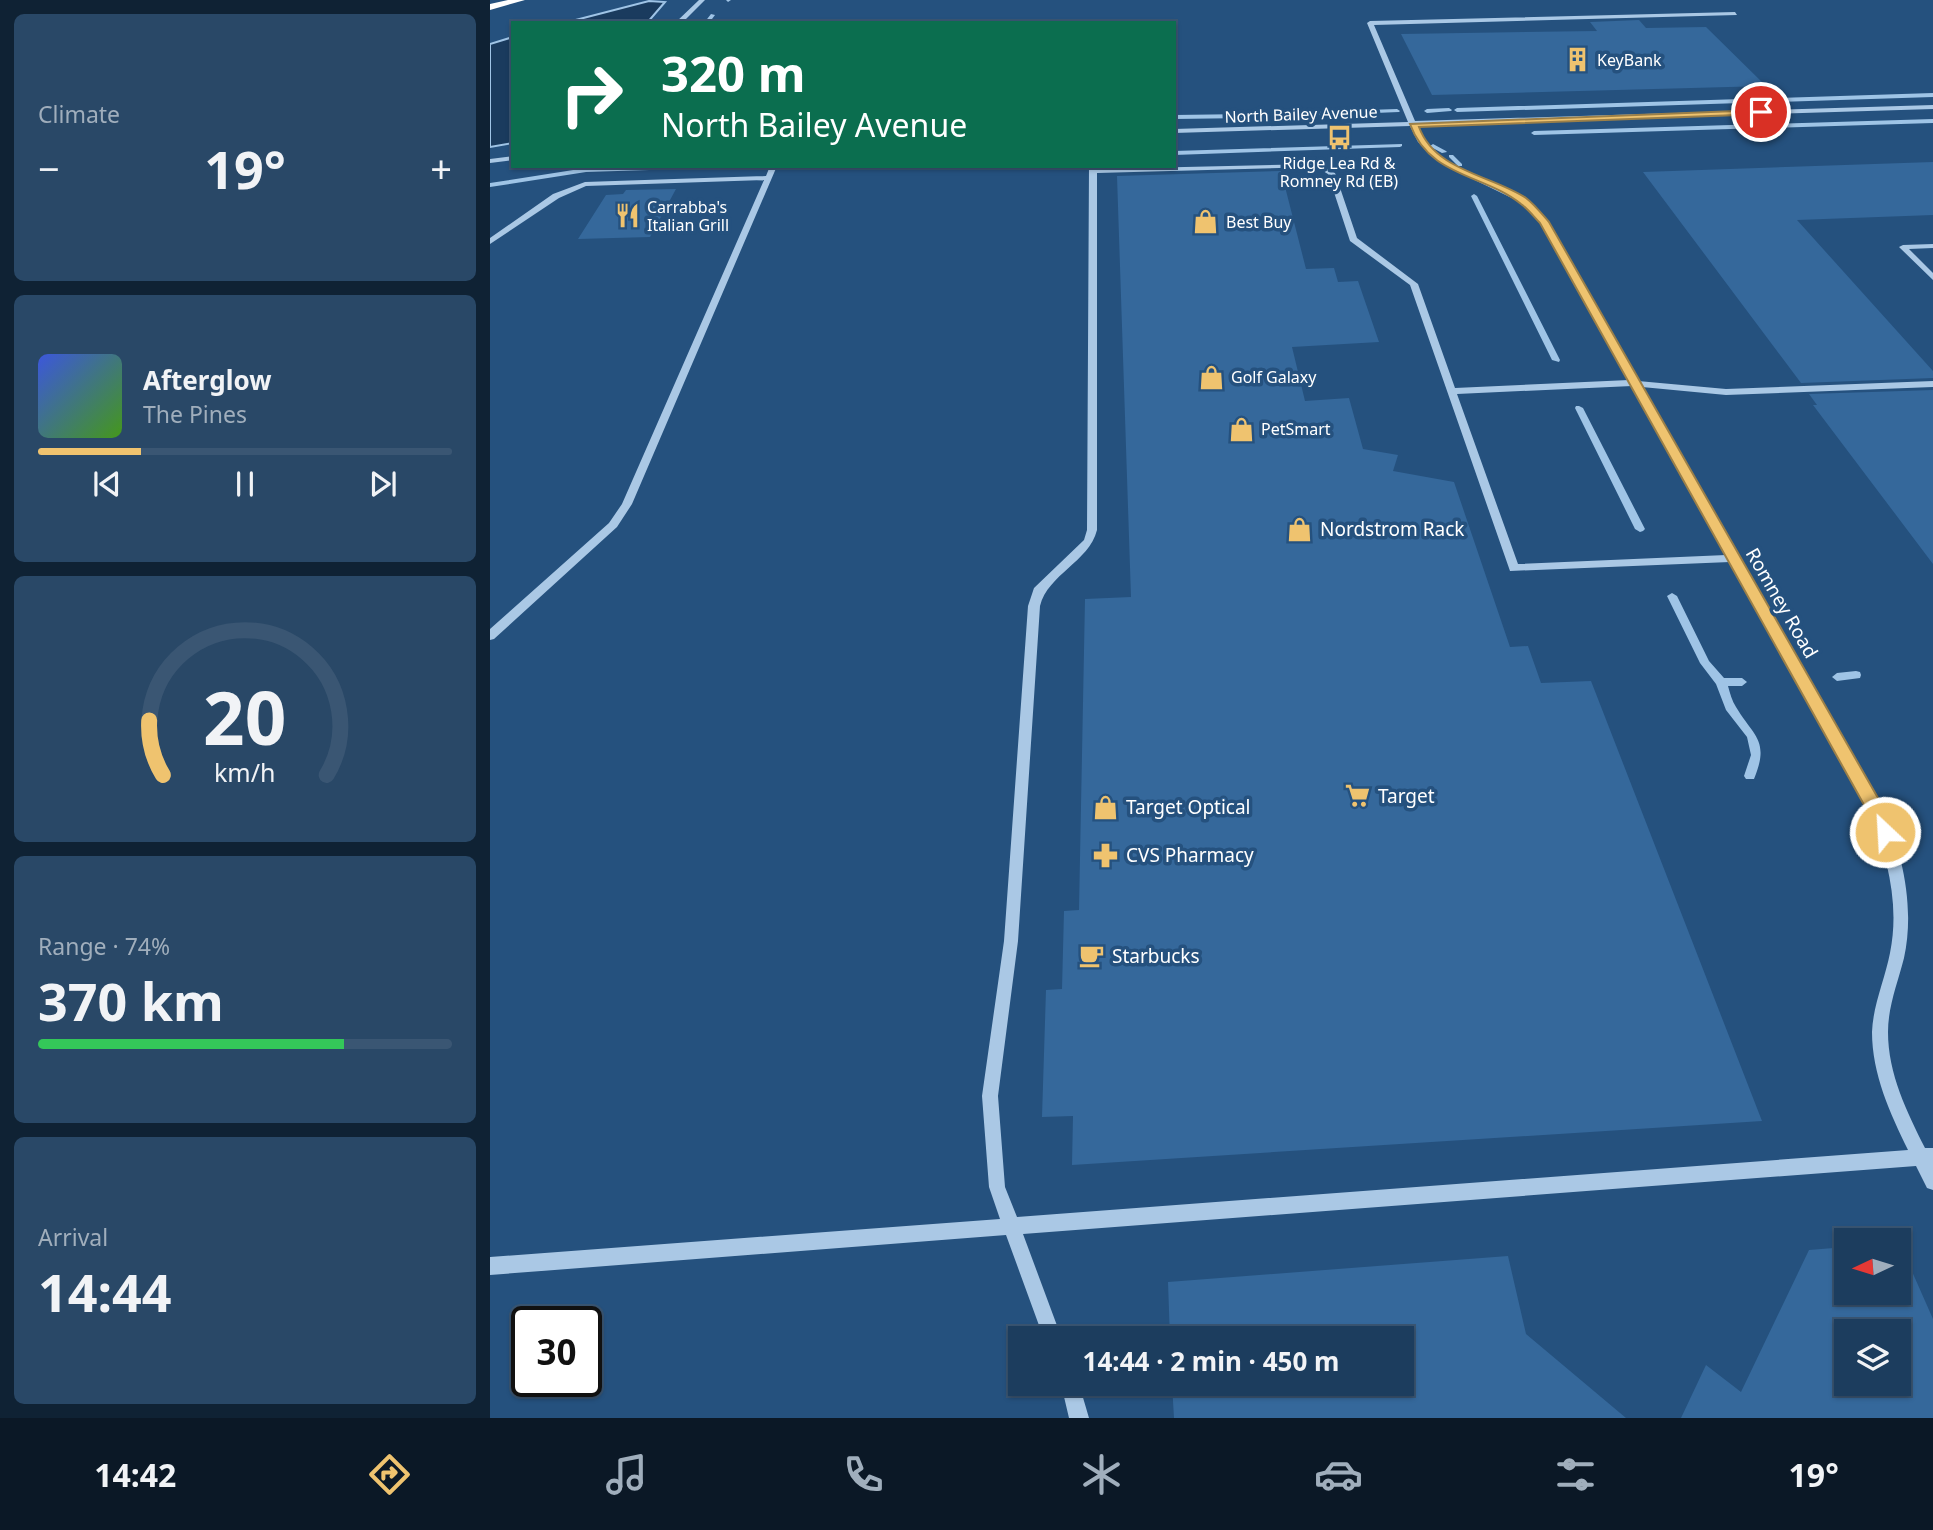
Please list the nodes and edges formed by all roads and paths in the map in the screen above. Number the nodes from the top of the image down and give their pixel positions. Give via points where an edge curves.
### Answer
1 (520, 0) edge
2 (702, 0) edge
3 (490, 7) edge
4 (1735, 14) dead end
5 (680, 21) edge
6 (1933, 107) edge
7 (1414, 124) junction
8 (1176, 131) edge
9 (511, 158) edge
10 (490, 161) edge
11 (773, 168) edge
12 (1149, 168) edge
13 (1176, 168) edge
14 (1093, 169) edge
15 (769, 178) junction
16 (490, 242) edge
17 (1933, 246) edge
18 (1933, 278) edge
19 (1633, 383) junction
20 (1933, 384) edge
21 (1452, 391) junction
22 (1732, 558) junction
23 (490, 636) edge
24 (1927, 1157) edge
25 (1933, 1182) edge
26 (1012, 1226) junction
27 (490, 1266) edge
28 (1049, 1326) edge
29 (1073, 1396) edge
30 (1079, 1418) edge

1 - 3 highway
2 - 5 street
4 - 7 street, Romney Road via 1370,23
6 - 7 street, North Bailey Avenue
7 - 8 street, North Bailey Avenue
7 - 19 street, Romney Road via 1420,141 1448,165 1523,200 1544,222
9 - 10 street
11 - 15 street
12 - 14 street
13 - 21 street via 1317,165 1331,173 1353,239 1414,284
14 - 26 street via 1092,530 1089,541 1038,591 1034,606 1011,940 990,1096 997,1186
15 - 16 street via 585,184 556,196
15 - 23 street via 627,504 613,525
17 - 18 street via 1903,247
19 - 20 street via 1726,392
19 - 21 street
19 - 22 street, Romney Road
21 - 22 street via 1514,568
22 - 24 street, Romney Road via 1876,810 1894,853 1902,893 1898,949 1880,1031 1882,1063 1892,1097
24 - 25 street, Romney Road
24 - 26 street
26 - 27 street
26 - 28 street
29 - 30 street

